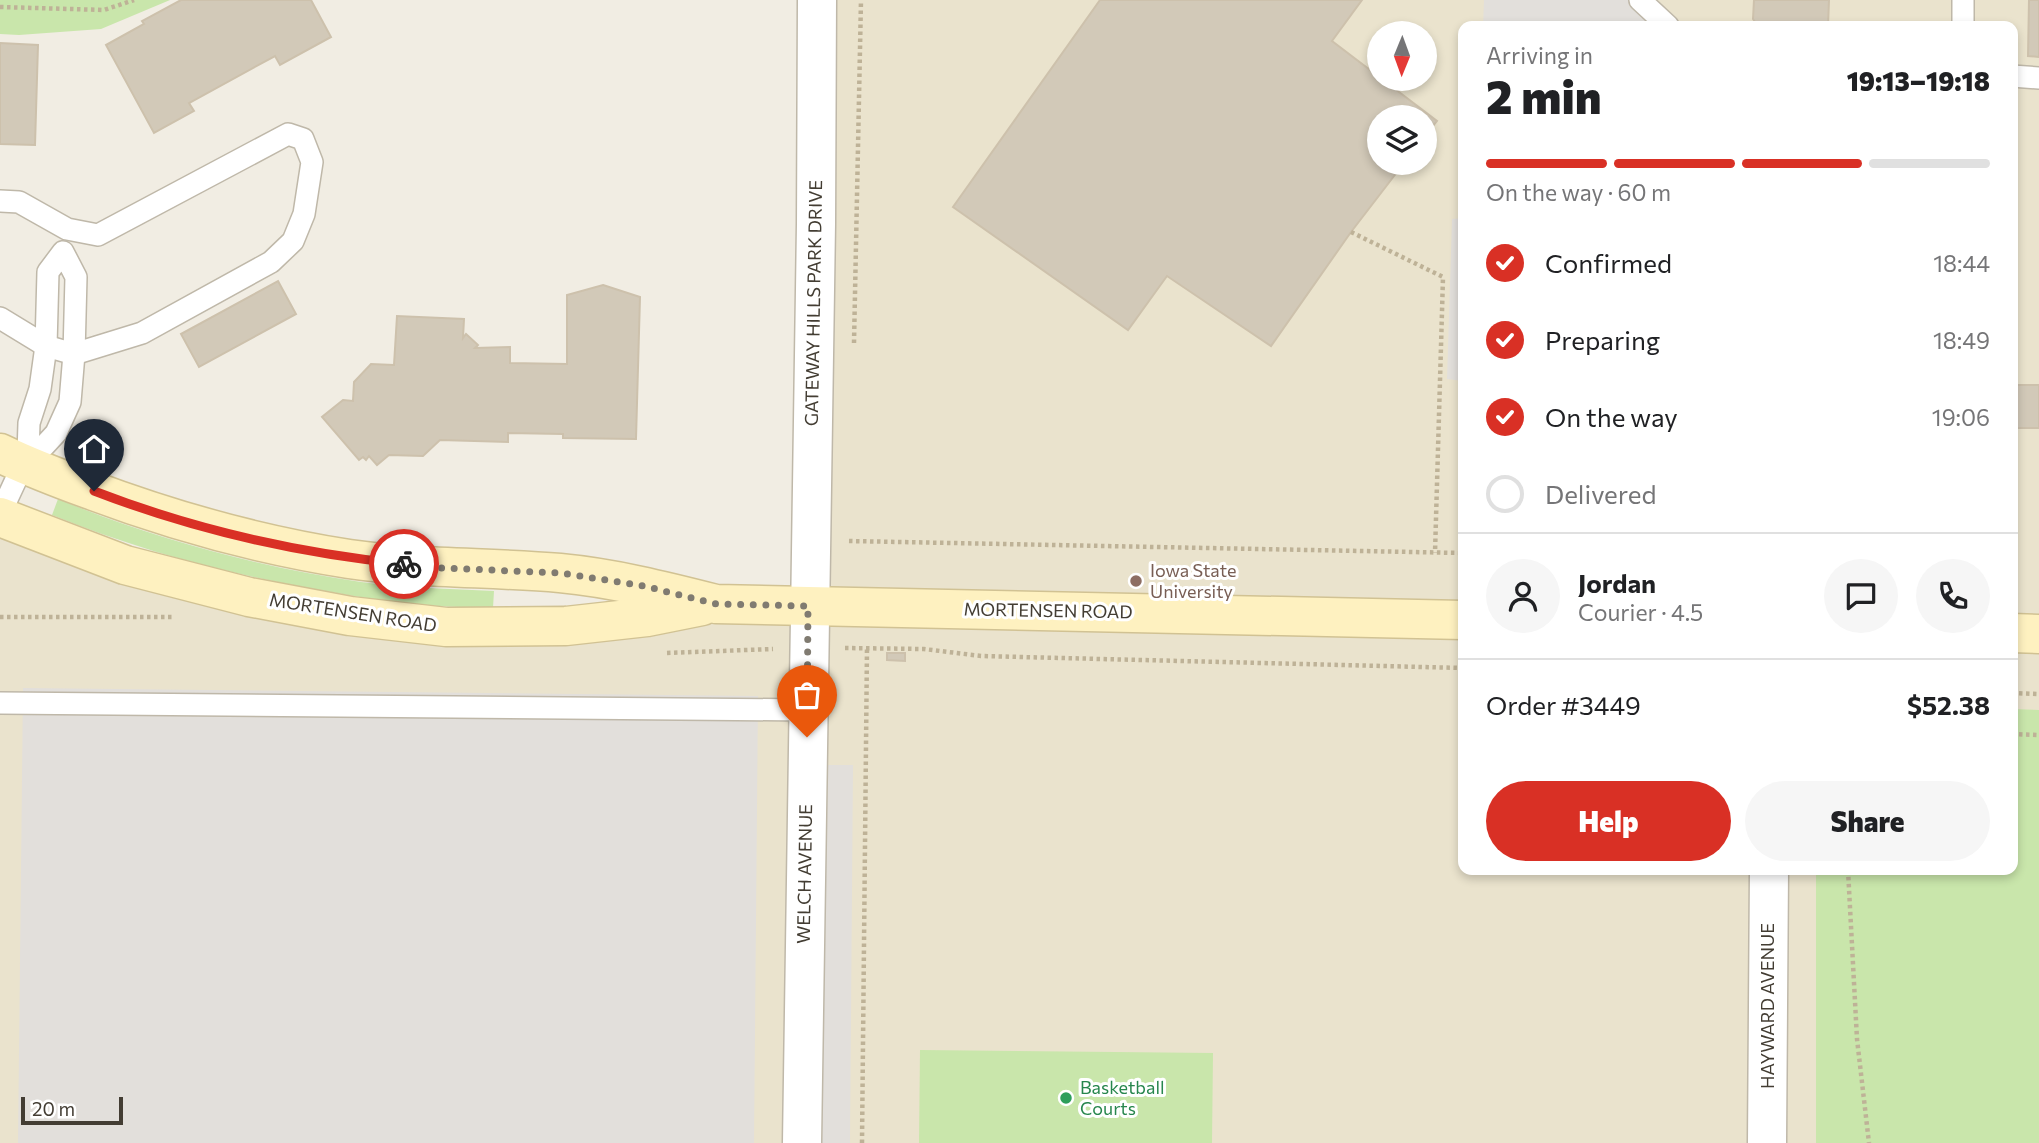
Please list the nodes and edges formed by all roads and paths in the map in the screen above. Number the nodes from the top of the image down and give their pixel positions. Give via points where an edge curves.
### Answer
1 (134, 0) edge
2 (817, 0) edge
3 (861, 0) edge
4 (1640, 0) edge
5 (1963, 0) edge
6 (0, 7) edge
7 (1663, 21) edge
8 (1963, 21) edge
9 (2018, 76) edge
10 (2039, 78) edge
11 (0, 201) edge
12 (67, 229) junction
13 (1351, 232) dead end
14 (63, 252) junction
15 (0, 318) edge
16 (46, 346) junction
17 (853, 348) dead end
18 (74, 354) junction
19 (17, 457) edge
20 (0, 516) edge
21 (850, 527) dead end
22 (1435, 552) junction
23 (1458, 553) edge
24 (716, 604) junction
25 (808, 606) junction
26 (183, 615) dead end
27 (0, 617) edge
28 (1458, 620) edge
29 (2018, 633) edge
30 (2039, 634) edge
31 (867, 647) junction
32 (834, 648) dead end
33 (1458, 668) edge
34 (2018, 694) edge
35 (2039, 694) edge
36 (0, 703) edge
37 (807, 710) junction
38 (2018, 734) edge
39 (2039, 735) edge
40 (1769, 875) edge
41 (1848, 875) edge
42 (802, 1143) edge
43 (862, 1143) edge
44 (1767, 1143) edge
45 (1869, 1143) edge

1 - 6 path via 104,10
2 - 25 street, GATEWAY HILLS PARK DRIVE
3 - 17 path
4 - 7 lane
5 - 8 lane
9 - 10 lane
11 - 12 lane via 19,202
12 - 14 lane
12 - 18 lane via 98,234 288,134 303,139 312,162 304,214 293,241 271,262 142,333
13 - 22 path via 1443,277
14 - 16 lane via 48,272
14 - 18 lane via 76,277
15 - 16 lane
16 - 18 lane
16 - 19 lane via 40,389
18 - 19 lane via 70,402 56,433 44,446
19 - 20 lane
19 - 24 street, MORTENSEN ROAD via 141,509 256,542 350,559 561,573 644,586
20 - 24 street, MORTENSEN ROAD via 125,565 249,597 351,616 446,627 566,626
21 - 22 path via 849,541
22 - 23 path
24 - 25 street, MORTENSEN ROAD
25 - 28 street, MORTENSEN ROAD
25 - 37 street, WELCH AVENUE
26 - 27 path
29 - 30 street
31 - 32 path
31 - 33 path via 982,656
31 - 43 path
34 - 35 path
36 - 37 lane
37 - 42 street, WELCH AVENUE
38 - 39 path
40 - 44 street, HAYWARD AVENUE
41 - 45 path via 1857,1038

